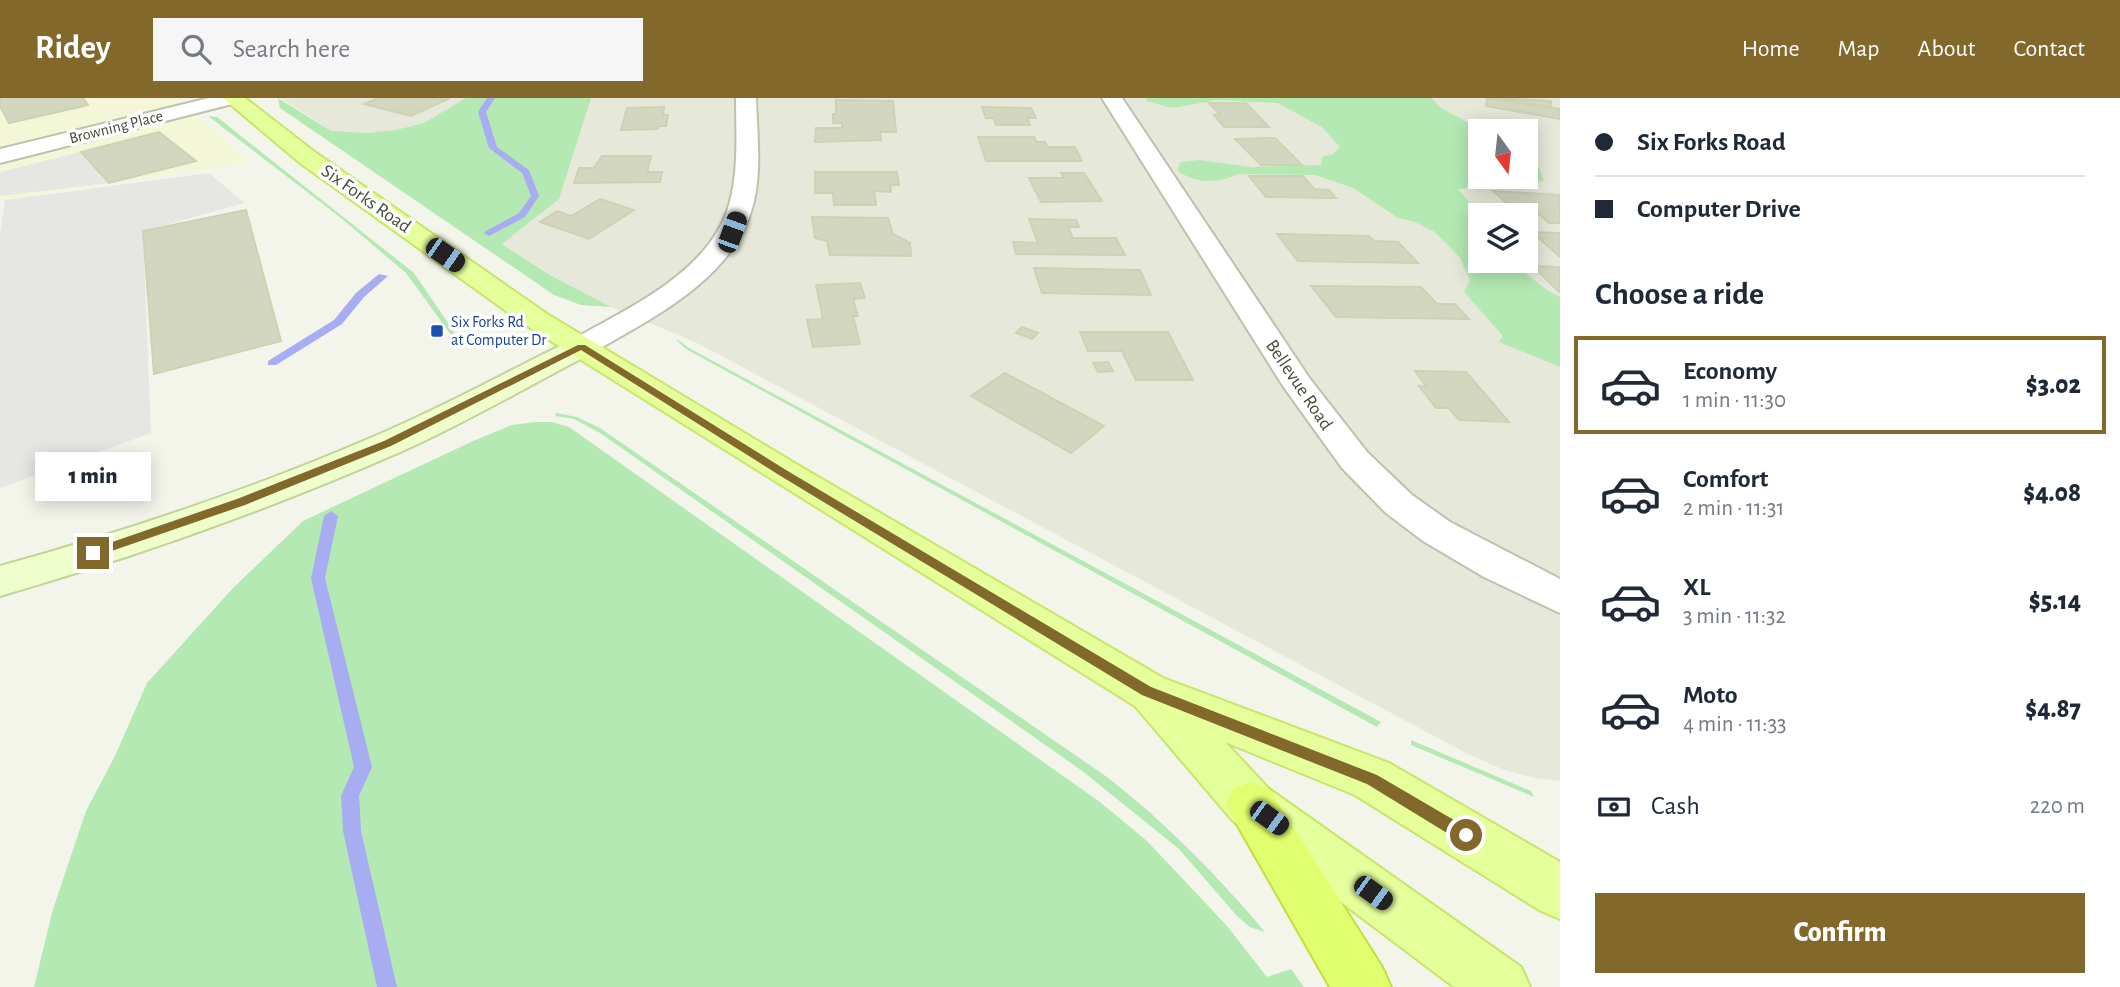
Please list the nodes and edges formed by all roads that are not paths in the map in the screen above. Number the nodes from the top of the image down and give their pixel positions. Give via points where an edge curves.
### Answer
1 (233, 98) edge
2 (746, 98) edge
3 (1112, 98) edge
4 (0, 156) edge
5 (581, 347) junction
6 (0, 581) edge
7 (1560, 597) edge
8 (1147, 691) junction
9 (1251, 805) junction
10 (1560, 892) edge
11 (1362, 987) edge
12 (1501, 987) edge

1 - 4 street, Browning Place
1 - 5 main road, Six Forks Road via 308,158
2 - 5 street via 744,188 732,232 709,260 659,302
3 - 7 street, Bellevue Road via 1304,396 1347,454 1422,522
5 - 6 street via 388,444 229,506
5 - 8 main road, Six Forks Road
8 - 9 main road, Six Forks Road
8 - 10 main road, Six Forks Road via 1372,779
9 - 11 highway
9 - 12 main road, Six Forks Road

